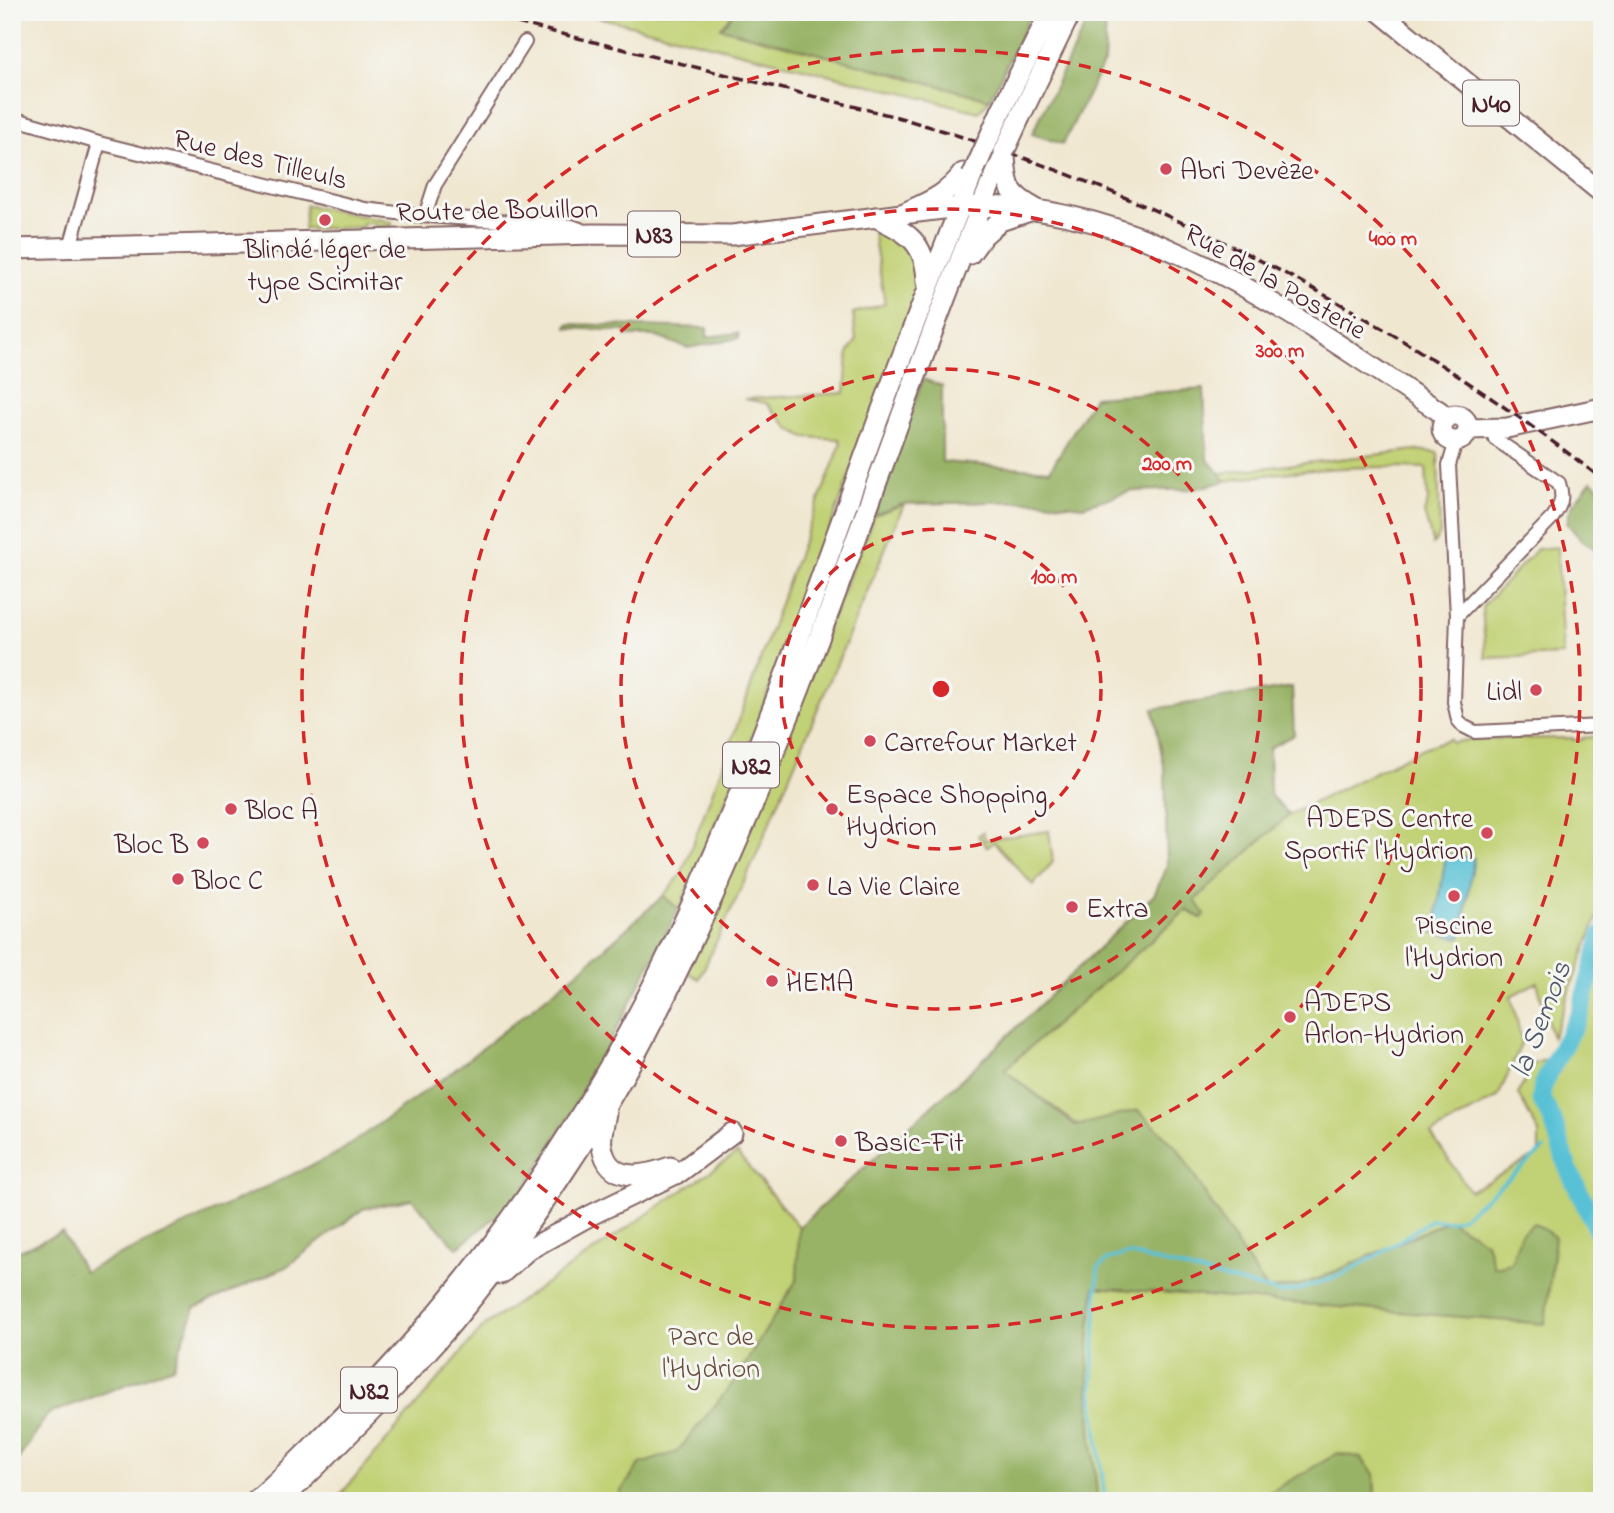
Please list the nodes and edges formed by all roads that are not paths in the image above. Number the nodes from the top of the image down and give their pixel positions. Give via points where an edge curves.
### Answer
1 (1050, 12) edge
2 (1071, 12) edge
3 (1380, 12) edge
4 (524, 42) dead end
5 (1010, 114) junction
6 (12, 118) edge
7 (99, 143) junction
8 (968, 175) junction
9 (1000, 183) junction
10 (1602, 193) edge
11 (982, 205) junction
12 (959, 207) junction
13 (1036, 209) junction
14 (902, 214) junction
15 (419, 216) junction
16 (875, 217) junction
17 (594, 234) junction
18 (423, 239) junction
19 (70, 247) junction
20 (12, 249) edge
21 (959, 261) junction
22 (927, 287) junction
23 (1602, 408) edge
24 (1492, 429) junction
25 (1462, 435) junction
26 (1457, 616) junction
27 (1602, 726) edge
28 (607, 1104) junction
29 (480, 1289) junction
30 (256, 1501) edge
31 (281, 1501) edge

1 - 5 main road, N82
2 - 5 main road, N82
3 - 10 main road, N40
4 - 15 street
5 - 8 main road, N82, bridge via 987,141
5 - 9 main road, N82, bridge
6 - 7 street, Rue des Tilleuls
7 - 15 street, Rue des Tilleuls via 353,206
7 - 19 street
8 - 12 main road, N82
8 - 14 main road via 942,195
9 - 11 main road, N82
9 - 13 main road
11 - 12 main road, Route de Bouillon / N83
11 - 13 main road, Rue de la Posterie / N83
11 - 21 main road, N82
12 - 14 main road, Route de Bouillon / N83
12 - 22 main road, N82
13 - 21 main road via 1000,221
13 - 25 main road, Rue de la Posterie / N83 via 1093,221 1207,267 1320,334 1446,418 1461,416 1468,422
14 - 16 main road, Route de Bouillon / N83
15 - 17 street, Rue des Tilleuls via 572,226
15 - 18 street
16 - 17 main road, Route de Bouillon / N83 via 732,235
16 - 22 main road via 912,237 922,252
17 - 18 main road, Route de Bouillon / N83
18 - 19 main road, Route de Bouillon / N83
19 - 20 main road, Route de Bouillon / N83
21 - 28 main road, N82 via 774,754 676,975
22 - 30 main road, N82 via 757,751 688,912 631,1028 557,1154 462,1284 357,1403
23 - 24 main road, Rue de la Posterie / N83
24 - 25 main road, Rue de la Posterie / N83
24 - 26 street via 1495,439 1559,484 1561,506
25 - 26 street via 1449,465
26 - 27 street via 1454,702 1463,726 1475,732
28 - 29 main road, N82
28 - 29 main road via 601,1143 606,1159 616,1171 633,1176 670,1167 708,1142 732,1133 680,1172 528,1250
29 - 31 main road, N82 via 367,1418

